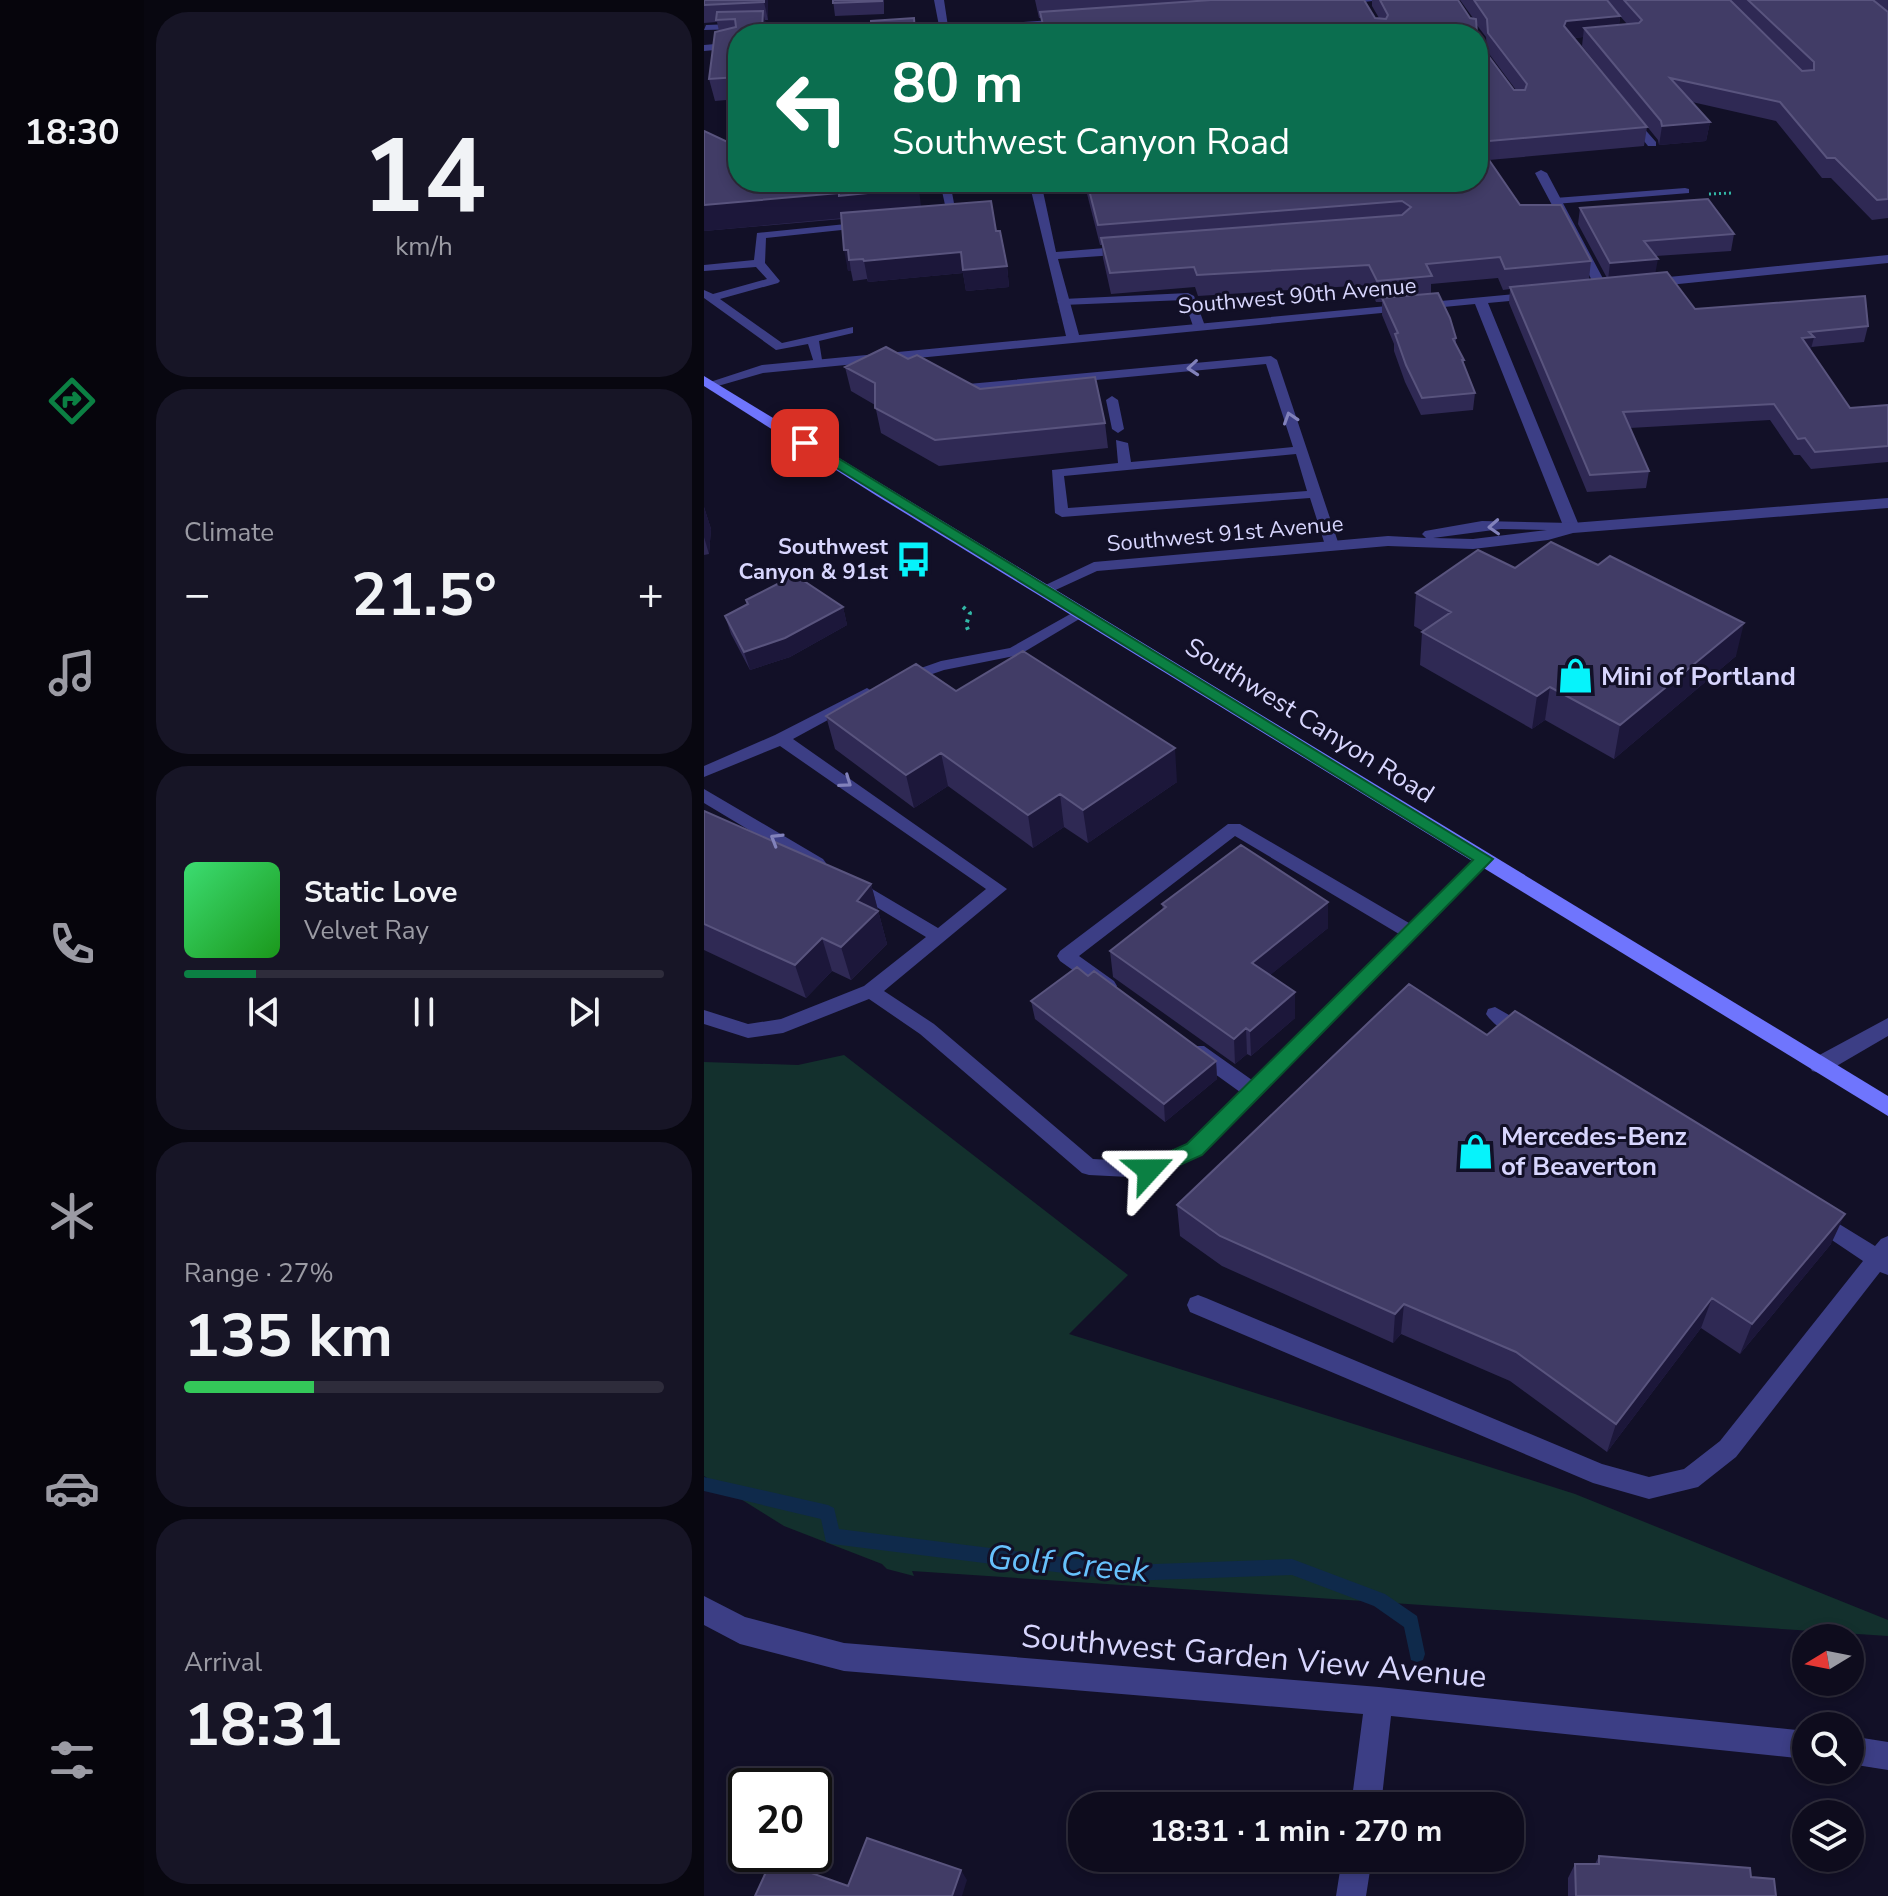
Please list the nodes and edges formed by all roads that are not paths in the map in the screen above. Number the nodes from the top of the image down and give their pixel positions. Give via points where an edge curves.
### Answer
1 (939, 0) edge
2 (1377, 0) edge
3 (1361, 1) edge
4 (1319, 4) edge
5 (1370, 15) edge
6 (1075, 22) edge
7 (944, 24) edge
8 (1057, 24) edge
9 (728, 27) edge
10 (706, 28) edge
11 (728, 46) edge
12 (704, 48) edge
13 (1488, 64) edge
14 (1497, 77) edge
15 (1624, 110) edge
16 (1652, 144) dead end
17 (1541, 173) dead end
18 (1685, 191) dead end
19 (947, 192) edge
20 (1037, 192) edge
21 (1555, 201) junction
22 (938, 218) edge
23 (879, 224) edge
24 (1146, 249) edge
25 (1051, 256) junction
26 (1888, 259) edge
27 (759, 263) junction
28 (704, 268) edge
29 (1615, 286) junction
30 (1587, 289) edge
31 (1541, 294) edge
32 (708, 295) edge
33 (1480, 300) junction
34 (1063, 302) junction
35 (1199, 326) junction
36 (849, 330) dead end
37 (813, 339) junction
38 (1074, 339) junction
39 (920, 353) junction
40 (819, 363) junction
41 (708, 382) edge
42 (1112, 400) dead end
43 (1300, 450) junction
44 (1125, 467) junction
45 (1315, 494) junction
46 (1888, 503) edge
47 (1572, 528) junction
48 (1332, 545) junction
49 (1043, 590) junction
50 (1081, 612) junction
51 (781, 739) junction
52 (704, 772) edge
53 (704, 795) edge
54 (1484, 859) junction
55 (1412, 933) junction
56 (939, 937) junction
57 (871, 991) junction
58 (1129, 1001) edge
59 (1495, 1014) dead end
60 (704, 1017) edge
61 (1888, 1026) edge
62 (1179, 1037) edge
63 (1535, 1039) edge
64 (1820, 1065) junction
65 (1253, 1091) junction
66 (1888, 1107) edge
67 (1798, 1208) edge
68 (1884, 1256) edge
69 (1198, 1305) dead end
70 (704, 1610) edge
71 (1379, 1701) junction
72 (1792, 1744) edge
73 (1864, 1752) edge
74 (1888, 1756) edge
75 (1368, 1792) edge
76 (1355, 1872) edge
77 (1351, 1896) edge

1 - 7 street
2 - 3 street
3 - 4 street
3 - 5 lane
6 - 8 street
9 - 10 lane
11 - 12 street
13 - 14 lane
15 - 16 lane
17 - 21 street
18 - 21 lane
19 - 22 lane via 953,217
20 - 25 street
21 - 29 street
23 - 27 lane via 761,235
24 - 25 street
25 - 34 street
26 - 29 street
27 - 28 lane
27 - 32 lane via 774,281
29 - 30 street
31 - 33 street, Southwest 90th Avenue
32 - 37 lane via 780,347
33 - 35 street, Southwest 90th Avenue
33 - 47 street
34 - 35 lane via 1188,296
34 - 38 street
35 - 38 street, Southwest 90th Avenue
36 - 37 lane
37 - 40 lane
38 - 39 street, Southwest 90th Avenue
39 - 40 street, Southwest 90th Avenue
43 -> 39 lane via 1271,360 967,388 939,375
40 - 41 street, Southwest 90th Avenue
41 - 49 main road, Southwest Canyon Road
42 - 44 lane
43 - 44 lane
43 - 45 lane
44 - 45 lane via 1057,473 1062,513
45 - 48 lane
46 - 47 street, Southwest 91st Avenue
47 - 48 street, Southwest 91st Avenue via 1473,544 1415,540
48 - 49 street, Southwest 91st Avenue via 1094,567
49 - 50 main road, Southwest Canyon Road
50 - 51 lane via 1014,652 941,666 884,686
50 - 54 main road, Southwest Canyon Road
51 - 52 lane
51 -> 56 lane via 998,889
56 -> 53 lane
54 - 55 lane
54 - 64 main road, Southwest Canyon Road
55 - 58 lane via 1234,828 1066,956
55 - 65 lane
56 - 57 lane
57 - 60 lane via 783,1026 748,1031
57 - 65 lane via 927,1029 1089,1167 1149,1170 1195,1149
59 - 63 lane
61 - 64 street
62 - 65 lane
64 - 66 main road, Southwest Canyon Road
67 - 68 lane
68 - 69 lane via 1728,1449 1690,1479 1649,1488 1601,1475
70 - 71 street, Southwest Garden View Avenue via 740,1630 844,1657
71 - 72 street, Southwest Garden View Avenue
71 - 75 street
73 - 74 street
76 - 77 street

